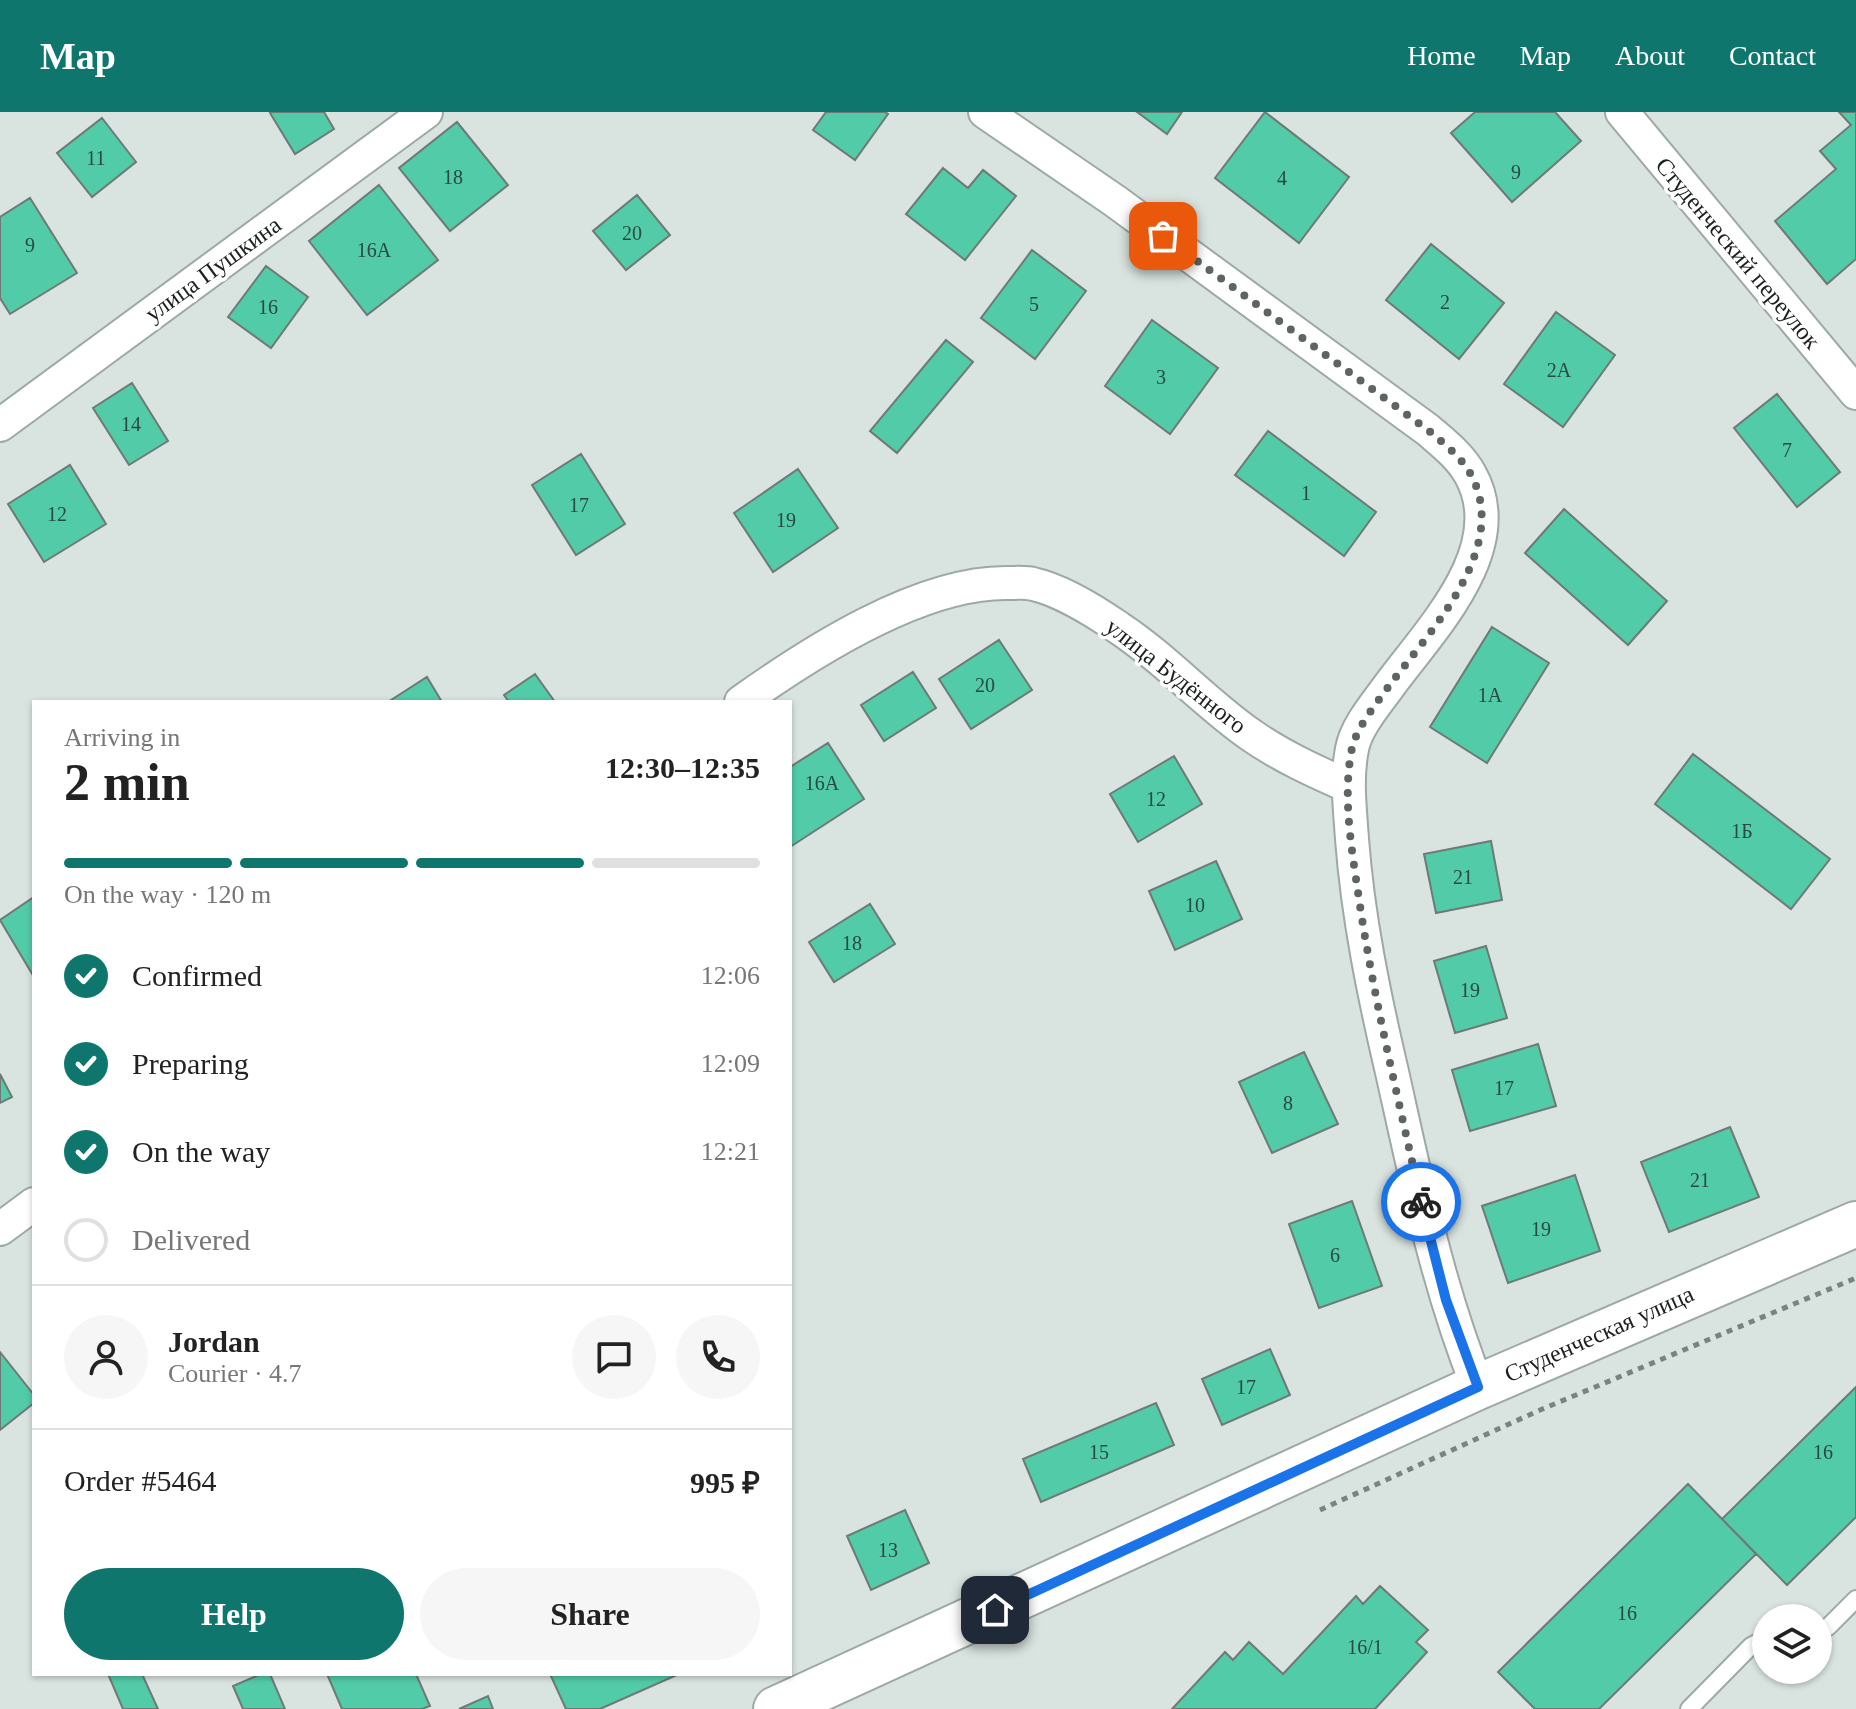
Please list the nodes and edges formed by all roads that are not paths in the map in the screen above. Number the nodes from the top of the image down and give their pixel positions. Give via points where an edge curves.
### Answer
1 (426, 112) edge
2 (985, 112) edge
3 (1622, 112) edge
4 (1856, 393) edge
5 (0, 425) edge
6 (744, 700) edge
7 (1348, 786) junction
8 (32, 1205) edge
9 (1856, 1224) edge
10 (0, 1229) edge
11 (1478, 1387) junction
12 (1856, 1599) edge
13 (1832, 1623) edge
14 (1752, 1645) edge
15 (776, 1709) edge
16 (1689, 1709) edge

1 - 5 street, улица Пушкина
2 - 7 street via 1428,430 1472,475 1481,505 1481,538 1469,575 1372,709 1353,745
3 - 4 street, Студенческий переулок
6 - 7 street, улица Будённого via 870,623 936,595 987,583 1032,584 1121,629 1250,734
7 - 11 street via 1371,979 1434,1258
8 - 10 street
9 - 11 street, Студенческая улица
11 - 15 street, Студенческая улица
12 - 13 lane
14 - 16 lane

